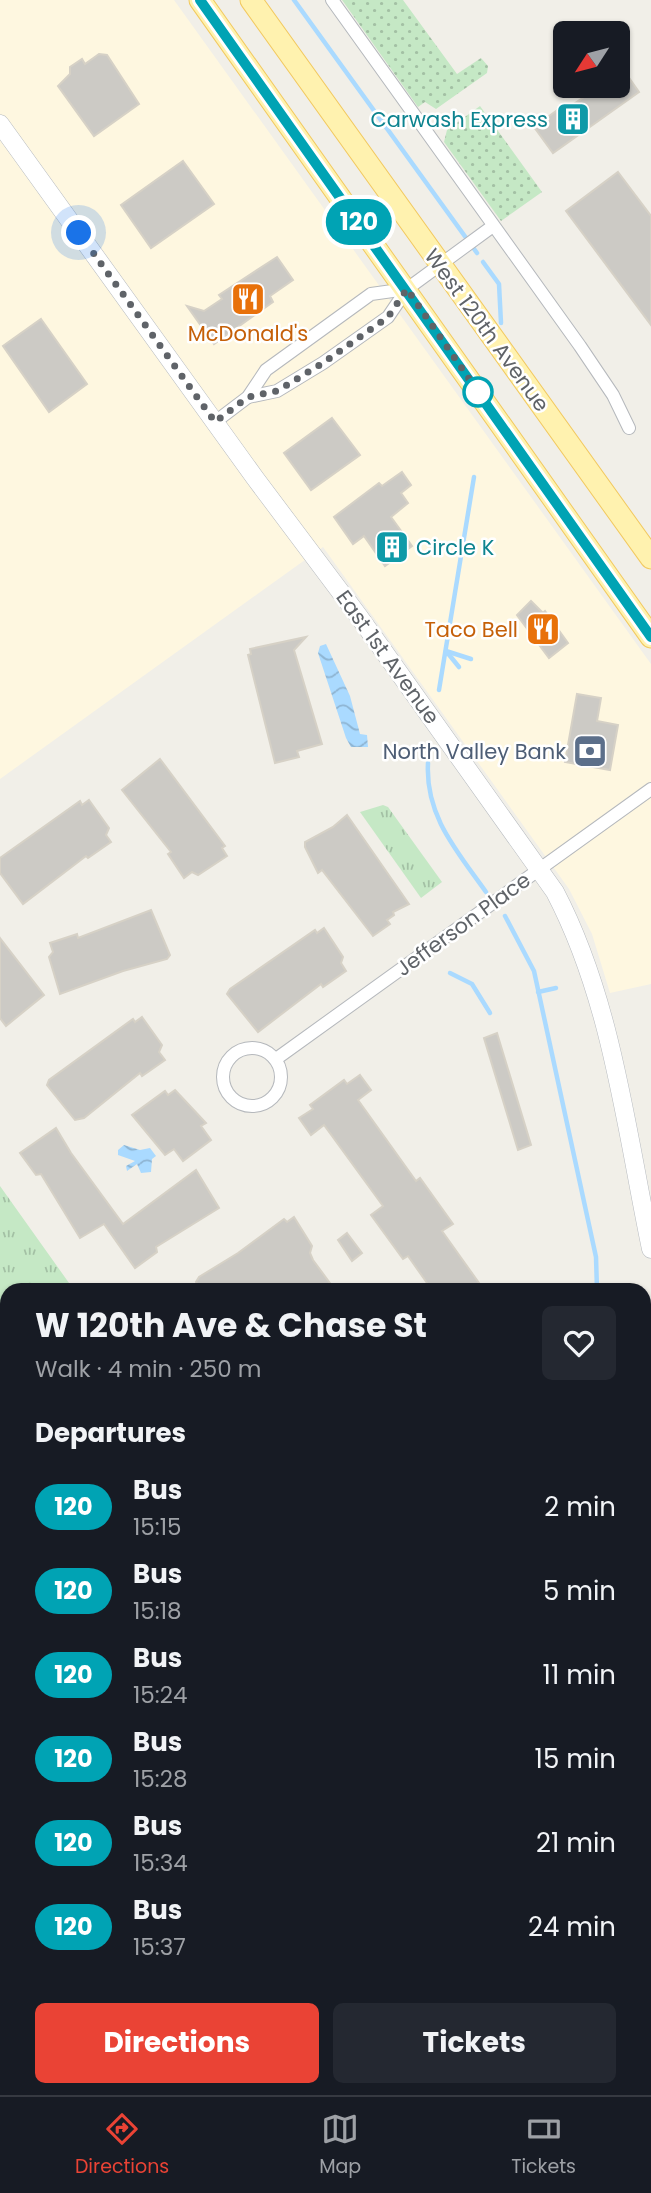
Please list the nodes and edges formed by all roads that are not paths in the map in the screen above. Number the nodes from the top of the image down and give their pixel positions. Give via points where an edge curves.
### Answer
1 (200, 0) edge
2 (251, 0) edge
3 (332, 0) edge
4 (0, 124) edge
5 (494, 226) junction
6 (440, 265) junction
7 (407, 289) junction
8 (248, 397) junction
9 (215, 422) junction
10 (629, 428) dead end
11 (651, 558) edge
12 (651, 637) edge
13 (651, 789) edge
14 (540, 868) junction
15 (276, 1059) junction
16 (651, 1249) edge

1 - 7 main road, West 120th Avenue
2 - 6 main road, West 120th Avenue
3 - 5 street
4 - 9 street, East 1st Avenue
5 - 6 street
5 - 10 street via 613,395
6 - 7 street
6 - 11 main road, West 120th Avenue
7 - 8 street via 388,317 323,363 277,391
7 - 8 street via 371,294 266,370
7 - 12 main road, West 120th Avenue
8 - 9 street
9 - 14 street, East 1st Avenue
13 - 14 street, Jefferson Place
14 - 15 street, Jefferson Place
14 - 16 street, East 1st Avenue via 573,927 594,981
15 - 15 street via 255,1048 236,1053 225,1068 229,1094 244,1104 271,1099 280,1083

